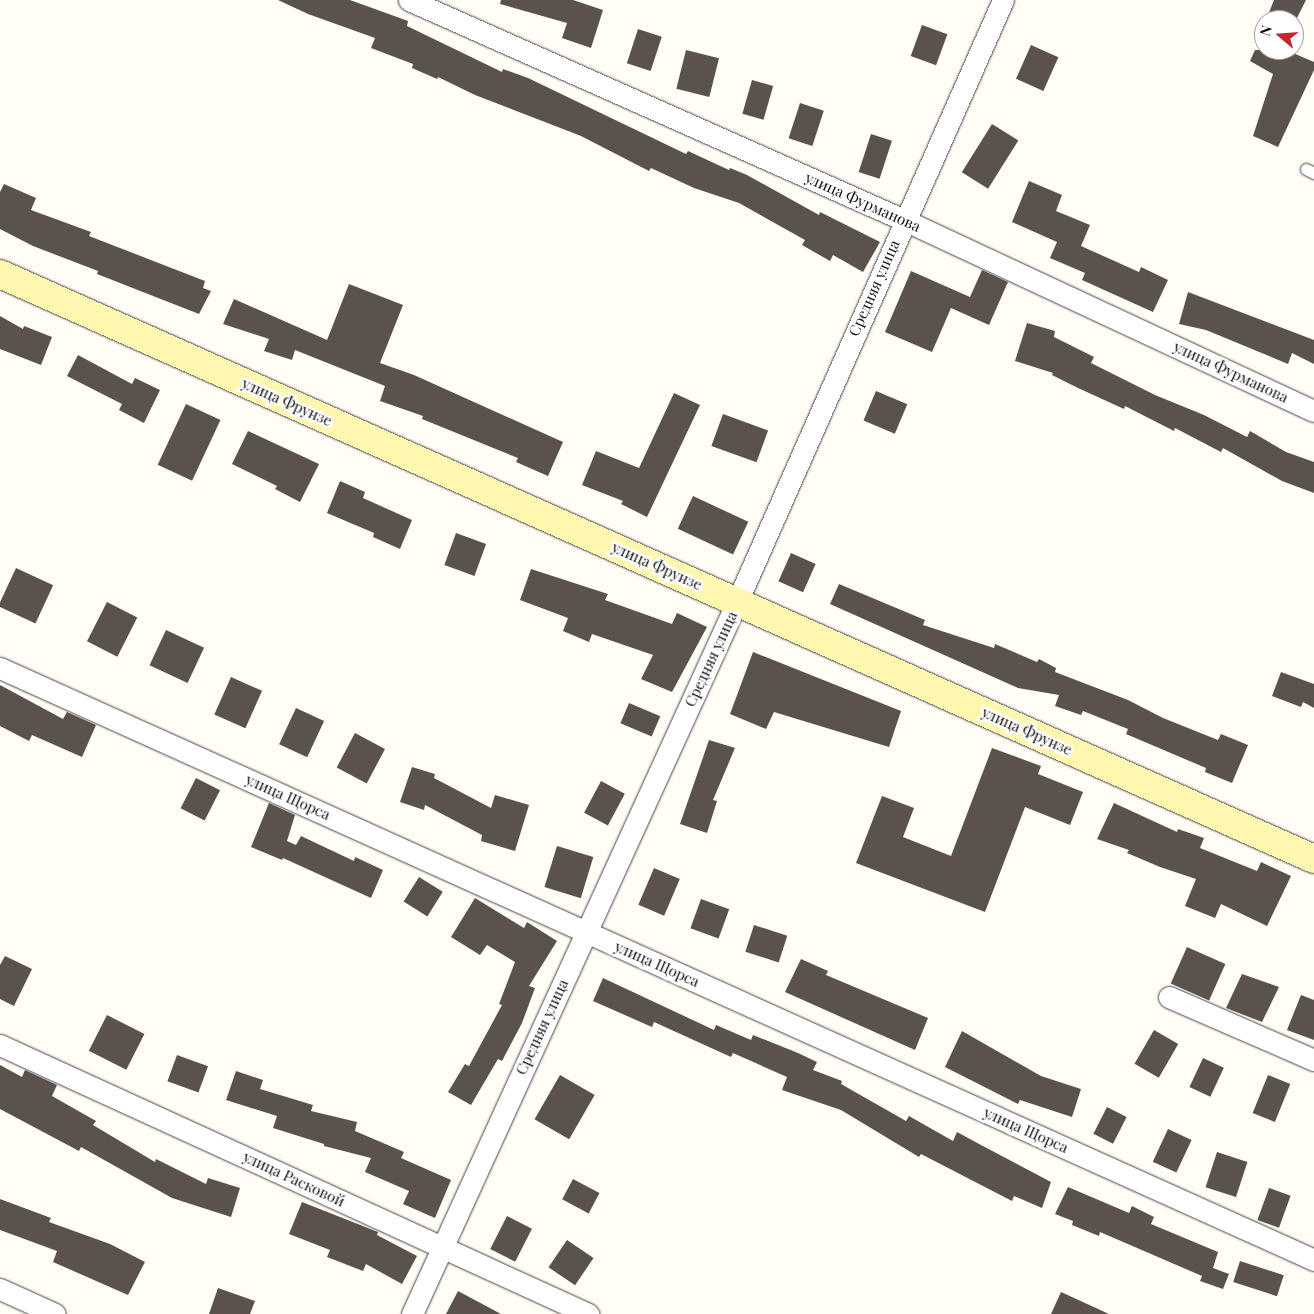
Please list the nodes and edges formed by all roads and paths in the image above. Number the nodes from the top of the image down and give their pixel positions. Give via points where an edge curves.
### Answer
1 (409, 0) edge
2 (1003, 0) edge
3 (904, 220) junction
4 (0, 274) edge
5 (1314, 411) edge
6 (737, 602) junction
7 (0, 668) edge
8 (1314, 859) edge
9 (586, 932) junction
10 (1169, 997) dead end
11 (0, 1045) edge
12 (1314, 1060) edge
13 (441, 1247) junction
14 (1314, 1260) edge
15 (0, 1289) edge
16 (55, 1314) edge
17 (412, 1314) edge
18 (588, 1314) edge

1 - 3 street, улица Фурманова
2 - 3 street, Средняя улица
3 - 5 street, улица Фурманова
3 - 6 street, Средняя улица
4 - 6 street, улица Фрунзе
6 - 8 street, улица Фрунзе
6 - 9 street, Средняя улица
7 - 9 street, улица Щорса
9 - 13 street, Средняя улица
9 - 14 street, улица Щорса
10 - 12 street
11 - 13 street, улица Расковой
13 - 17 street, Средняя улица
13 - 18 street, улица Расковой
15 - 16 street

